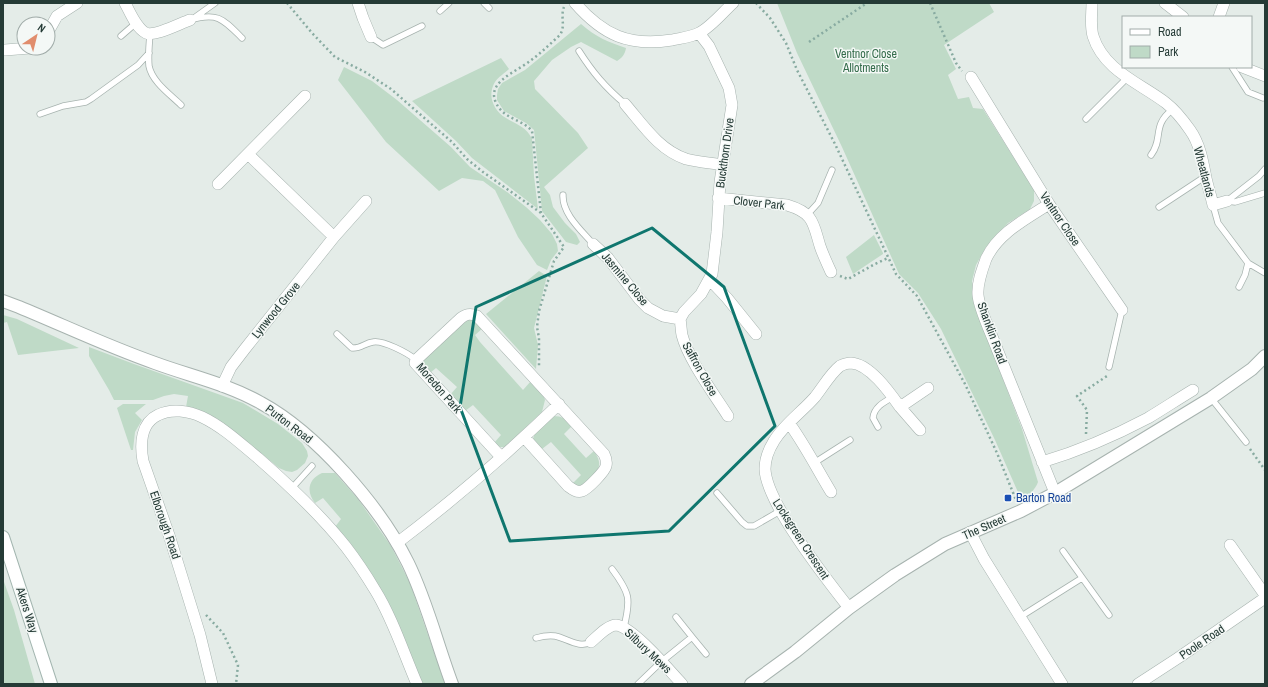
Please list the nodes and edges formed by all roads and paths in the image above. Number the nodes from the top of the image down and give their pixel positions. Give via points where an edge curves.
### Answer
1 (77, 3) edge
2 (125, 3) edge
3 (215, 3) edge
4 (287, 3) edge
5 (358, 3) edge
6 (449, 3) edge
7 (484, 3) edge
8 (566, 3) edge
9 (575, 3) edge
10 (733, 3) edge
11 (756, 3) edge
12 (867, 3) edge
13 (930, 3) edge
14 (1092, 3) edge
15 (1166, 3) edge
16 (1224, 3) edge
17 (489, 8) dead end
18 (440, 10) dead end
19 (56, 16) edge
20 (1182, 16) edge
21 (1219, 16) edge
22 (190, 20) junction
23 (137, 23) junction
24 (422, 26) dead end
25 (699, 33) junction
26 (150, 34) junction
27 (121, 36) dead end
28 (371, 37) joint
29 (242, 38) dead end
30 (809, 42) dead end
31 (16, 49) edge
32 (4, 50) edge
33 (579, 51) dead end
34 (148, 53) junction
35 (1233, 68) edge
36 (1245, 68) edge
37 (1265, 76) edge
38 (971, 77) joint
39 (1127, 78) junction
40 (305, 96) dead end
41 (1263, 98) dead end
42 (625, 104) joint
43 (181, 105) dead end
44 (1173, 109) junction
45 (40, 114) dead end
46 (1086, 119) dead end
47 (249, 155) junction
48 (1151, 155) dead end
49 (723, 165) junction
50 (1265, 169) edge
51 (832, 170) dead end
52 (1206, 176) junction
53 (218, 184) dead end
54 (1265, 193) edge
55 (563, 195) dead end
56 (718, 198) junction
57 (1227, 200) junction
58 (366, 201) dead end
59 (1049, 204) junction
60 (1213, 205) junction
61 (1158, 207) dead end
62 (541, 214) junction
63 (807, 215) junction
64 (334, 237) junction
65 (593, 244) joint
66 (888, 258) junction
67 (1248, 263) junction
68 (831, 272) joint
69 (1265, 273) edge
70 (710, 280) junction
71 (1239, 287) dead end
72 (3, 301) edge
73 (1122, 310) joint
74 (680, 319) junction
75 (337, 334) dead end
76 (756, 334) dead end
77 (1265, 356) edge
78 (416, 360) junction
79 (1109, 367) joint
80 (537, 380) junction
81 (222, 386) junction
82 (928, 388) dead end
83 (1193, 390) dead end
84 (893, 397) junction
85 (1211, 398) junction
86 (559, 404) junction
87 (900, 407) junction
88 (728, 416) dead end
89 (789, 423) junction
90 (878, 427) dead end
91 (920, 430) dead end
92 (524, 436) junction
93 (850, 440) dead end
94 (1246, 442) joint
95 (1086, 447) junction
96 (501, 457) junction
97 (1042, 462) junction
98 (814, 464) junction
99 (312, 466) dead end
100 (1265, 470) edge
101 (292, 488) junction
102 (831, 492) dead end
103 (717, 493) dead end
104 (1055, 493) junction
105 (780, 511) junction
106 (1020, 511) junction
107 (970, 532) junction
108 (3, 536) edge
109 (397, 543) junction
110 (1230, 545) dead end
111 (1063, 551) dead end
112 (612, 569) dead end
113 (1082, 578) junction
114 (1265, 595) edge
115 (1265, 598) edge
116 (190, 604) junction
117 (849, 608) junction
118 (1109, 615) dead end
119 (676, 617) dead end
120 (1020, 617) junction
121 (624, 627) junction
122 (692, 637) junction
123 (536, 638) dead end
124 (591, 642) joint
125 (706, 654) dead end
126 (661, 662) junction
127 (51, 684) edge
128 (212, 684) edge
129 (236, 684) edge
130 (417, 684) edge
131 (452, 684) edge
132 (638, 684) edge
133 (682, 684) edge
134 (751, 684) edge
135 (1062, 684) edge
136 (1138, 684) edge

1 - 19 street
2 - 23 street
3 - 22 lane
4 - 62 path via 335,57 390,89 452,142 467,159
5 - 28 street
6 - 18 lane
7 - 17 lane
8 - 62 path via 563,8 563,29 560,35 530,62 500,81 495,88 494,96 505,114 532,131
9 - 25 street via 596,25 626,39 663,41
10 - 25 street
11 - 66 path via 786,42 797,70
12 - 30 path
13 - 38 path via 956,63
14 - 39 street, Wheatlands via 1092,29 1096,43 1110,63
15 - 20 street
16 - 21 street
22 - 26 street via 159,33
22 - 29 lane via 216,17
23 - 26 street via 145,33
23 - 27 lane
24 - 28 lane via 383,45
25 - 49 street, Buckthorn Drive via 712,52 731,97
26 - 34 lane
31 - 32 street
33 - 42 lane via 594,74
34 - 43 lane via 152,74
34 - 45 lane via 128,73 86,102
35 - 41 lane via 1248,92
36 - 37 street
38 - 59 street, Ventnor Close
39 - 44 street, Wheatlands
39 - 46 lane
40 - 47 street
42 - 49 street via 665,148 687,159
44 - 48 lane via 1160,125 1156,148
44 - 52 street, Wheatlands via 1191,131 1203,159
47 - 53 street
47 - 64 street
49 - 56 street, Buckthorn Drive
50 - 57 lane
51 - 63 lane via 818,203
52 - 60 street, Wheatlands
52 - 61 lane
54 - 57 lane via 1235,202
55 - 65 lane via 563,204 573,221
56 - 63 street, Clover Park via 787,205 798,208
56 - 70 street, Buckthorn Drive
57 - 60 street, Wheatlands
58 - 64 street, Lynwood Grove
59 - 73 street, Ventnor Close
59 - 97 street, Shanklin Road via 1006,233 996,243 987,258 978,294
60 - 67 lane via 1218,223
62 - 80 path via 564,246 554,261 539,311
63 - 68 street via 813,222 823,257
64 - 81 street, Lynwood Grove via 231,367
65 - 74 street, Jasmine Close via 608,258 648,308 663,316
66 - 68 path via 848,279
66 - 106 path via 896,274 917,296 966,384
67 - 69 lane
67 - 71 lane
70 - 74 street, Buckthorn Drive
70 - 76 street
72 - 81 street, Purton Road via 122,351
73 - 79 lane, Ventnor Close
74 - 88 street, Saffron Close via 686,346
75 - 78 lane via 352,348 377,342 404,352
77 - 85 street, The Street via 1252,369
78 - 80 street, Moredon Park via 460,318 472,314 479,318
78 - 96 street, Moredon Park via 415,363
79 - 95 path via 1107,376 1077,396 1087,410
80 - 86 street, Moredon Park
81 - 109 street, Purton Road via 266,406 313,441 354,484
82 - 87 street
83 - 95 street via 1127,429
84 - 87 street, Locksgreen Crescent
84 - 89 street, Locksgreen Crescent via 863,368 856,364 844,364
84 - 90 lane via 875,411 873,418
85 - 94 lane
85 - 104 street, The Street
86 - 92 street
86 - 92 street, Moredon Park via 606,458 605,470 587,488 575,491 568,486
87 - 91 street, Locksgreen Crescent
89 - 98 street
89 - 105 street, Locksgreen Crescent via 773,441 766,460 765,470 769,487
92 - 96 street
93 - 98 lane
94 - 100 path
95 - 97 street
96 - 109 street
97 - 104 street, Shanklin Road
98 - 102 street
99 - 101 lane
101 - 116 street, Elborough Road via 240,443 202,417 181,411 170,411 156,416 147,425 142,446 143,460
101 - 130 street via 346,547 376,592
103 - 105 lane via 747,526 754,526
104 - 106 street, The Street
105 - 117 street, Locksgreen Crescent
106 - 107 street, The Street
107 - 117 street, The Street via 895,574
107 - 120 street
108 - 127 street, Akers Way
109 - 131 street, Purton Road via 421,593
110 - 114 street
111 - 113 lane
112 - 121 lane via 624,585 628,596
113 - 118 lane
113 - 120 lane
115 - 136 street, Poole Road
116 - 128 street, Elborough Road
116 - 129 path via 199,607 223,633 238,665
117 - 134 street, The Street
119 - 122 lane
120 - 135 street
121 - 124 street, Silbury Mews via 611,626
121 - 126 street, Silbury Mews
122 - 125 lane
122 - 126 lane
123 - 124 lane via 556,636 579,644
126 - 132 lane
126 - 133 street, Silbury Mews

